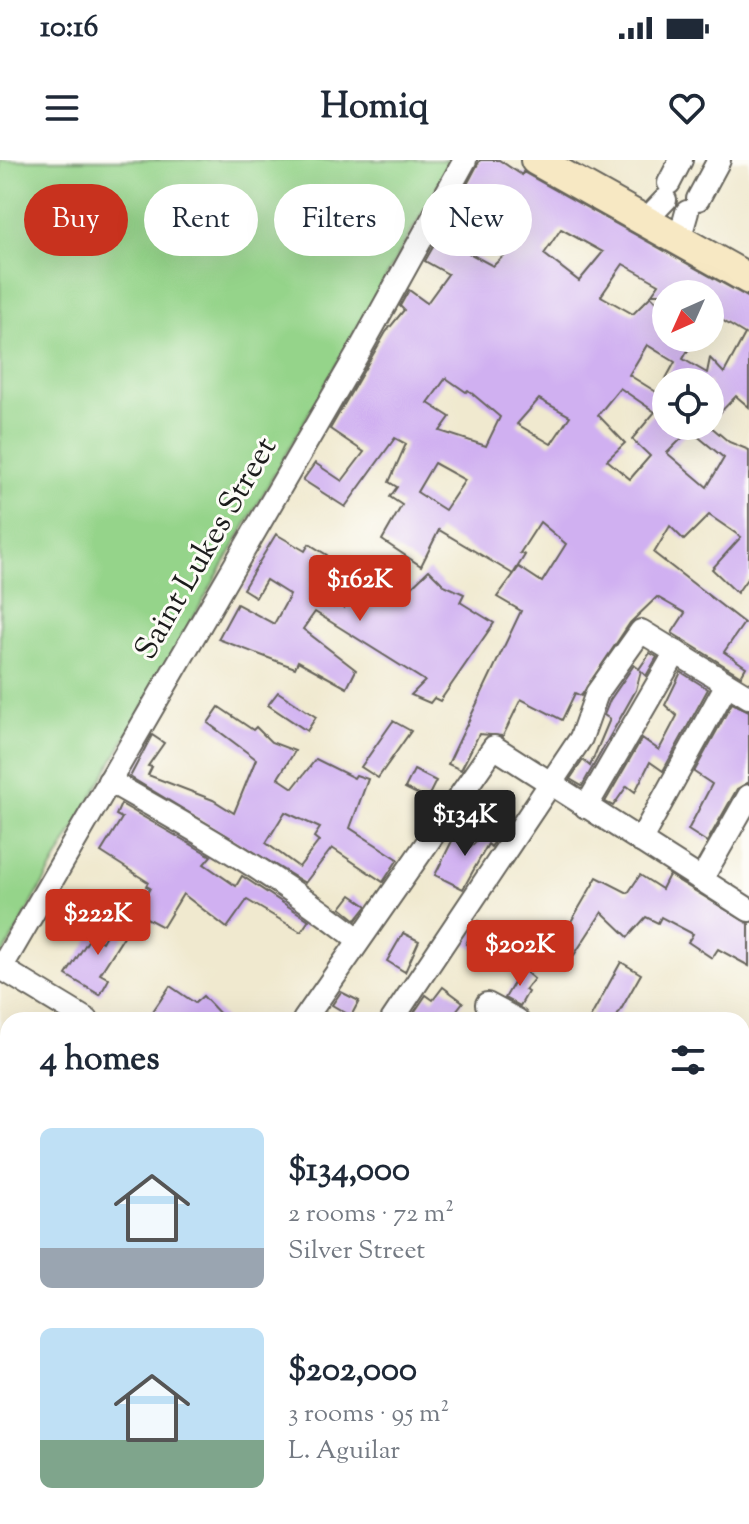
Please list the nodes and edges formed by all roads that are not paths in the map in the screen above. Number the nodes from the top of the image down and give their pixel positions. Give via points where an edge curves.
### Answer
1 (465, 160) edge
2 (536, 160) edge
3 (681, 160) edge
4 (719, 160) edge
5 (660, 201) junction
6 (688, 217) junction
7 (749, 279) edge
8 (676, 652) junction
9 (727, 684) junction
10 (749, 697) edge
11 (109, 781) junction
12 (549, 784) junction
13 (749, 796) edge
14 (586, 807) junction
15 (640, 841) junction
16 (701, 880) junction
17 (749, 910) edge
18 (358, 939) junction
19 (1, 968) edge
20 (487, 1004) dead end
21 (74, 1012) edge
22 (309, 1012) edge
23 (397, 1012) edge
24 (502, 1012) edge

1 - 11 street, Saint Lukes Street
2 - 5 street
3 - 5 street
4 - 6 street
5 - 6 street
6 - 7 street
8 - 9 street
8 - 12 street via 641,631 597,693 581,738
8 - 14 street
9 - 10 street
9 - 15 street
11 - 18 street via 236,853
11 - 19 street, Saint Lukes Street
12 - 14 street
12 - 18 street via 494,747
12 - 23 street
13 - 16 street
14 - 15 street
15 - 16 street
16 - 17 street
18 - 22 street
19 - 21 street
20 - 24 street

